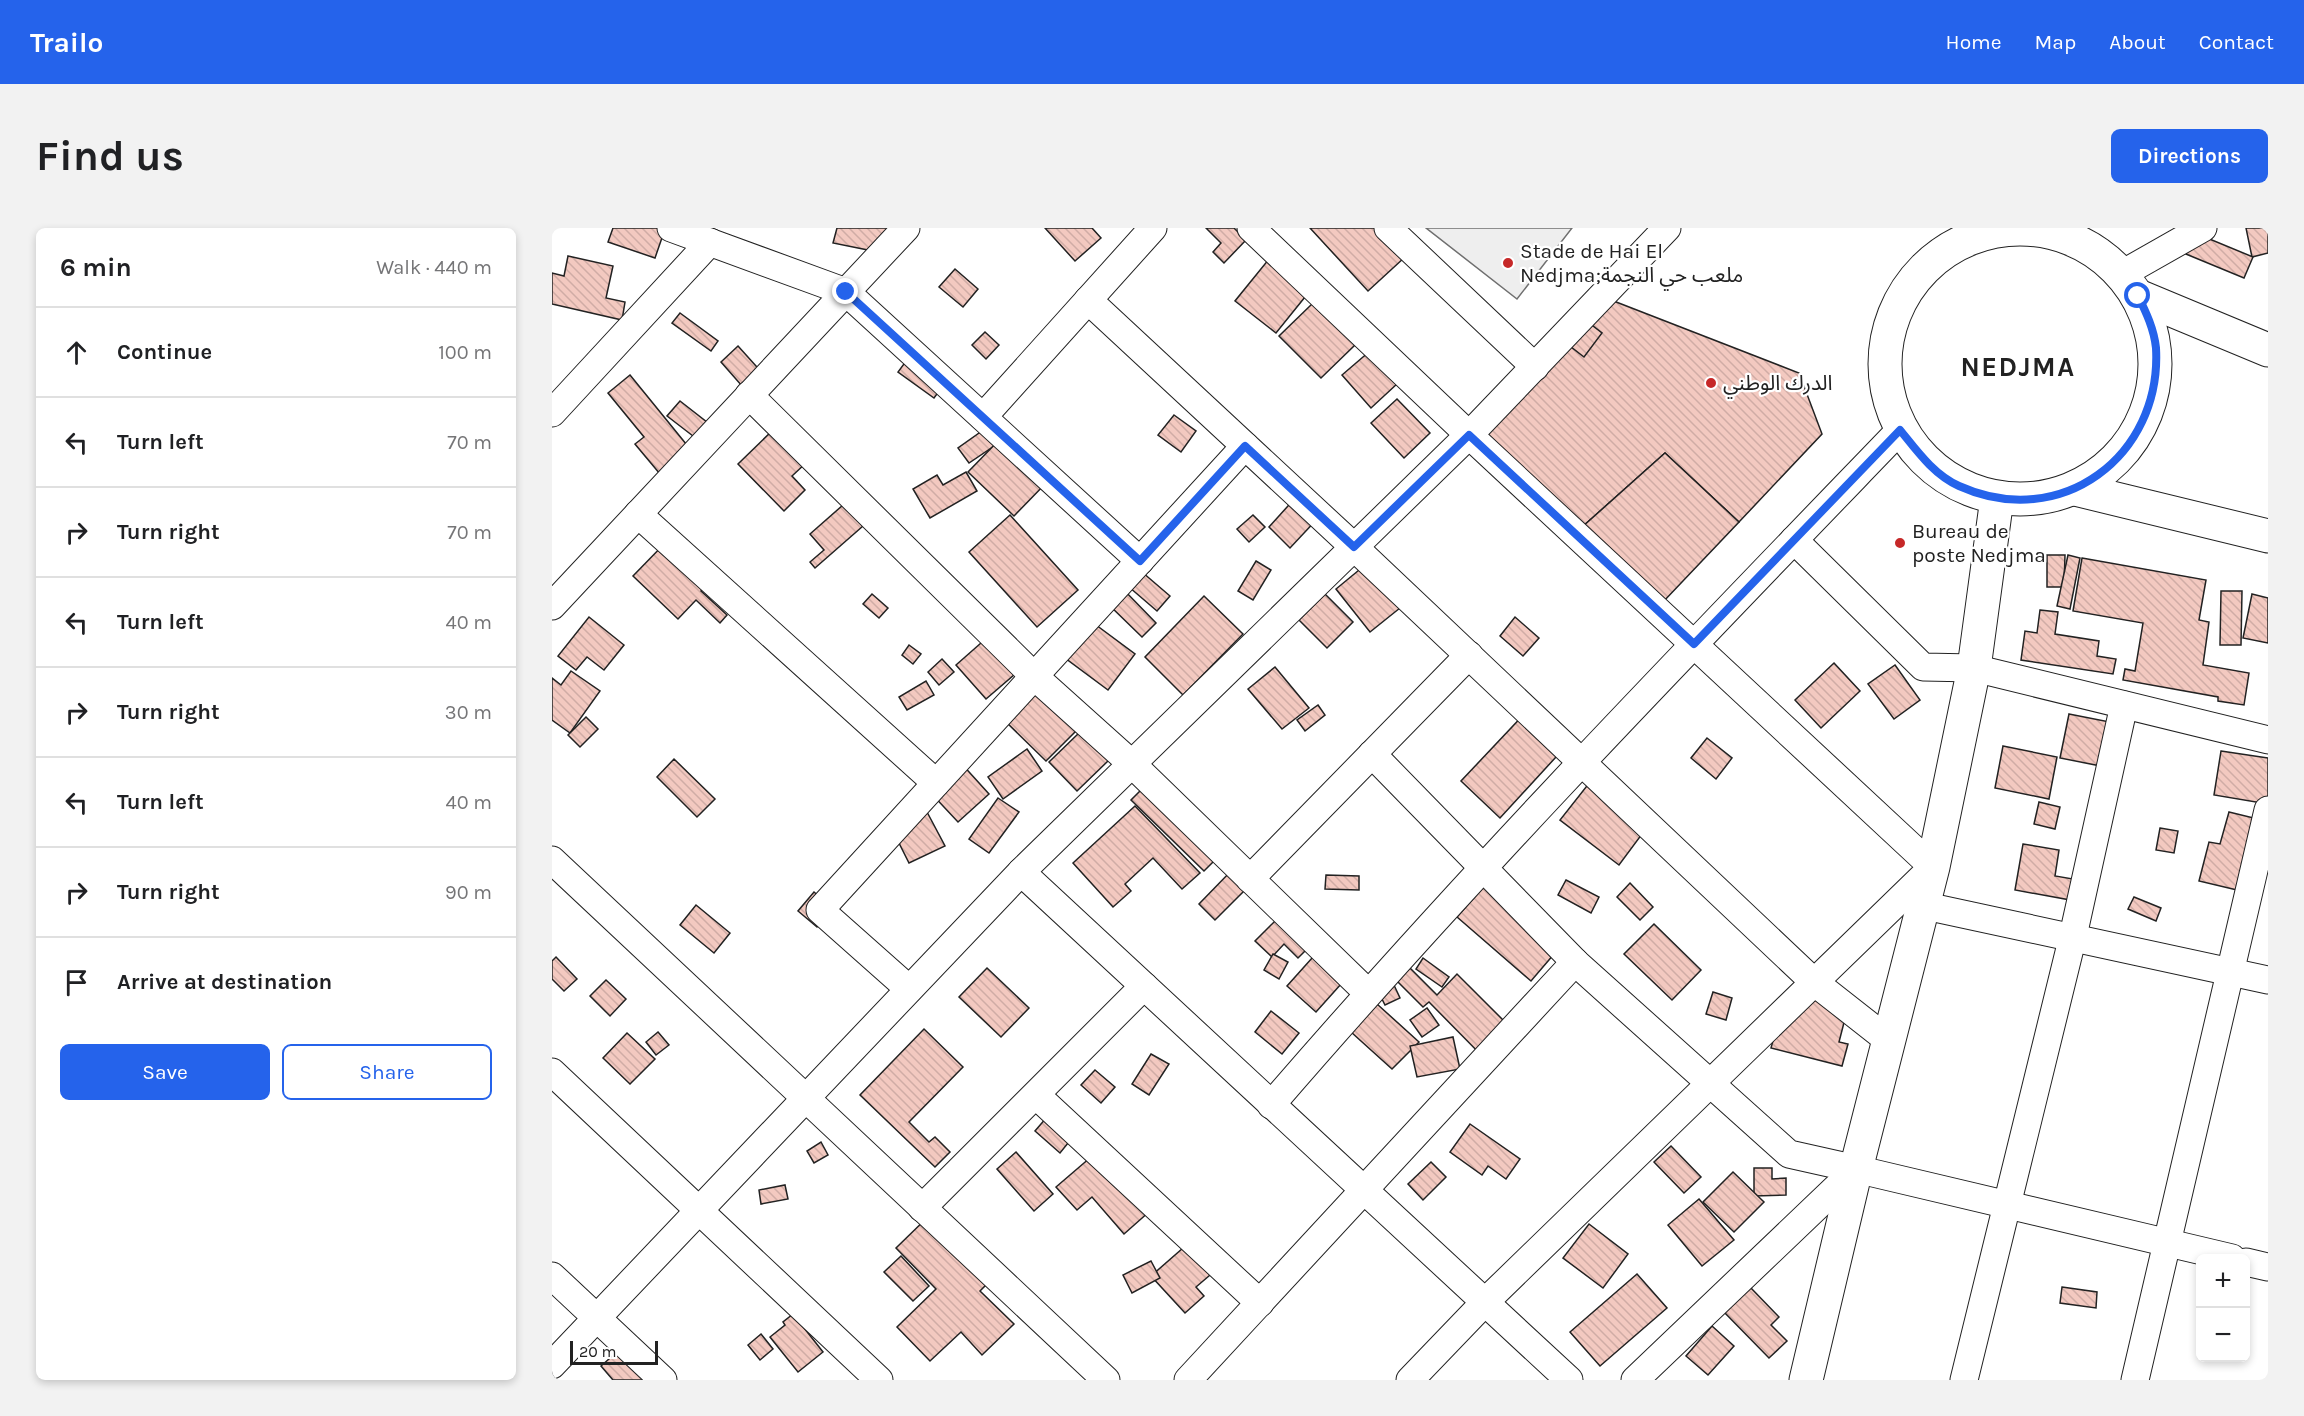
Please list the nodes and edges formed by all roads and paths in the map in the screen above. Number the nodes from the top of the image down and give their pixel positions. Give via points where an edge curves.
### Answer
1 (671, 228) edge
2 (906, 228) edge
3 (1153, 228) edge
4 (1251, 228) edge
5 (1388, 228) edge
6 (1667, 228) edge
7 (2203, 228) edge
8 (2029, 229) edge
9 (2098, 239) edge
10 (710, 242) junction
11 (2130, 285) junction
12 (846, 292) junction
13 (1088, 300) junction
14 (2268, 350) edge
15 (1535, 367) junction
16 (749, 395) junction
17 (552, 413) edge
18 (983, 417) junction
19 (1900, 430) junction
20 (1469, 435) junction
21 (1245, 446) junction
22 (2075, 489) junction
23 (1997, 498) junction
24 (638, 514) junction
25 (2268, 536) edge
26 (1794, 540) junction
27 (1354, 547) junction
28 (1140, 561) junction
29 (552, 606) edge
30 (1694, 644) junction
31 (1469, 655) junction
32 (1974, 669) junction
33 (1034, 676) junction
34 (2124, 705) junction
35 (2268, 740) edge
36 (1372, 754) junction
37 (1583, 763) junction
38 (1132, 764) junction
39 (936, 783) junction
40 (2268, 810) edge
41 (552, 860) edge
42 (1933, 867) junction
43 (1484, 869) junction
44 (1021, 872) junction
45 (1250, 879) junction
46 (1922, 905) junction
47 (2073, 936) junction
48 (1575, 962) junction
49 (2230, 972) junction
50 (2268, 980) edge
51 (1814, 982) junction
52 (1144, 986) junction
53 (909, 989) junction
54 (1368, 993) junction
55 (1888, 1040) junction
56 (552, 1072) edge
57 (1710, 1083) junction
58 (1036, 1095) junction
59 (806, 1098) junction
60 (1272, 1105) junction
61 (1856, 1169) junction
62 (1364, 1191) junction
63 (2006, 1205) junction
64 (922, 1208) junction
65 (698, 1211) junction
66 (2166, 1243) junction
67 (2214, 1254) edge
68 (2250, 1263) edge
69 (2268, 1267) edge
70 (552, 1276) edge
71 (1485, 1302) junction
72 (1260, 1303) junction
73 (597, 1318) junction
74 (552, 1365) edge
75 (663, 1380) edge
76 (879, 1380) edge
77 (1106, 1380) edge
78 (1188, 1380) edge
79 (1410, 1380) edge
80 (1569, 1380) edge
81 (1635, 1380) edge
82 (1806, 1380) edge
83 (1964, 1380) edge
84 (2135, 1380) edge

1 - 10 street
2 - 12 street
3 - 13 street
4 - 20 street
5 - 15 street
6 - 15 street
7 - 11 street
8 - 9 street
8 - 19 street via 2013,228 1968,239 1929,263 1901,299 1886,341 1885,376
9 - 11 street
10 - 12 street
10 - 17 street
11 - 14 street
11 - 22 street via 2149,320 2156,346 2154,391 2138,434 2108,468
12 - 16 street
12 - 18 street
13 - 18 street
13 - 21 street
15 - 20 street
16 - 24 street
16 - 33 street
18 - 28 street
19 - 23 street via 1925,462 1958,486
19 - 26 street
20 - 27 street
20 - 30 street
21 - 27 street
21 - 28 street
22 - 23 street via 2036,500
22 - 25 street
23 - 32 street
24 - 29 street
24 - 39 street
26 - 30 street
26 - 32 street via 1923,667
27 - 31 street
27 - 38 street
28 - 33 street
30 - 37 street
30 - 42 street
31 - 36 street
31 - 37 street
32 - 34 street
32 - 42 street
33 - 38 street
33 - 39 street
34 - 35 street
34 - 47 street
36 - 43 street
36 - 45 street
37 - 43 street
37 - 51 street
38 - 44 street
38 - 45 street
39 - 53 street via 820,909
40 - 49 street
41 - 59 street
42 - 46 street
42 - 51 street
43 - 48 street
43 - 54 street
44 - 52 street
44 - 53 street
45 - 54 street
46 - 47 street
46 - 55 street
47 - 49 street
47 - 63 street
48 - 57 street
48 - 62 street
49 - 50 street
49 - 66 street
51 - 55 street
51 - 57 street
52 - 58 street
52 - 60 street
53 - 59 street
54 - 60 street
55 - 61 street
56 - 65 street
57 - 61 street via 1789,1154
57 - 71 street
58 - 64 street
58 - 72 street
59 - 64 street
59 - 65 street
60 - 62 street
61 - 63 street
61 - 81 street
61 - 82 street
62 - 71 street
62 - 72 street
63 - 66 street
63 - 83 street
64 - 77 street
65 - 73 street
65 - 76 street
66 - 67 street
66 - 84 street
68 - 69 street
70 - 73 street
71 - 79 street
71 - 80 street
72 - 78 street
73 - 74 street
73 - 75 street

